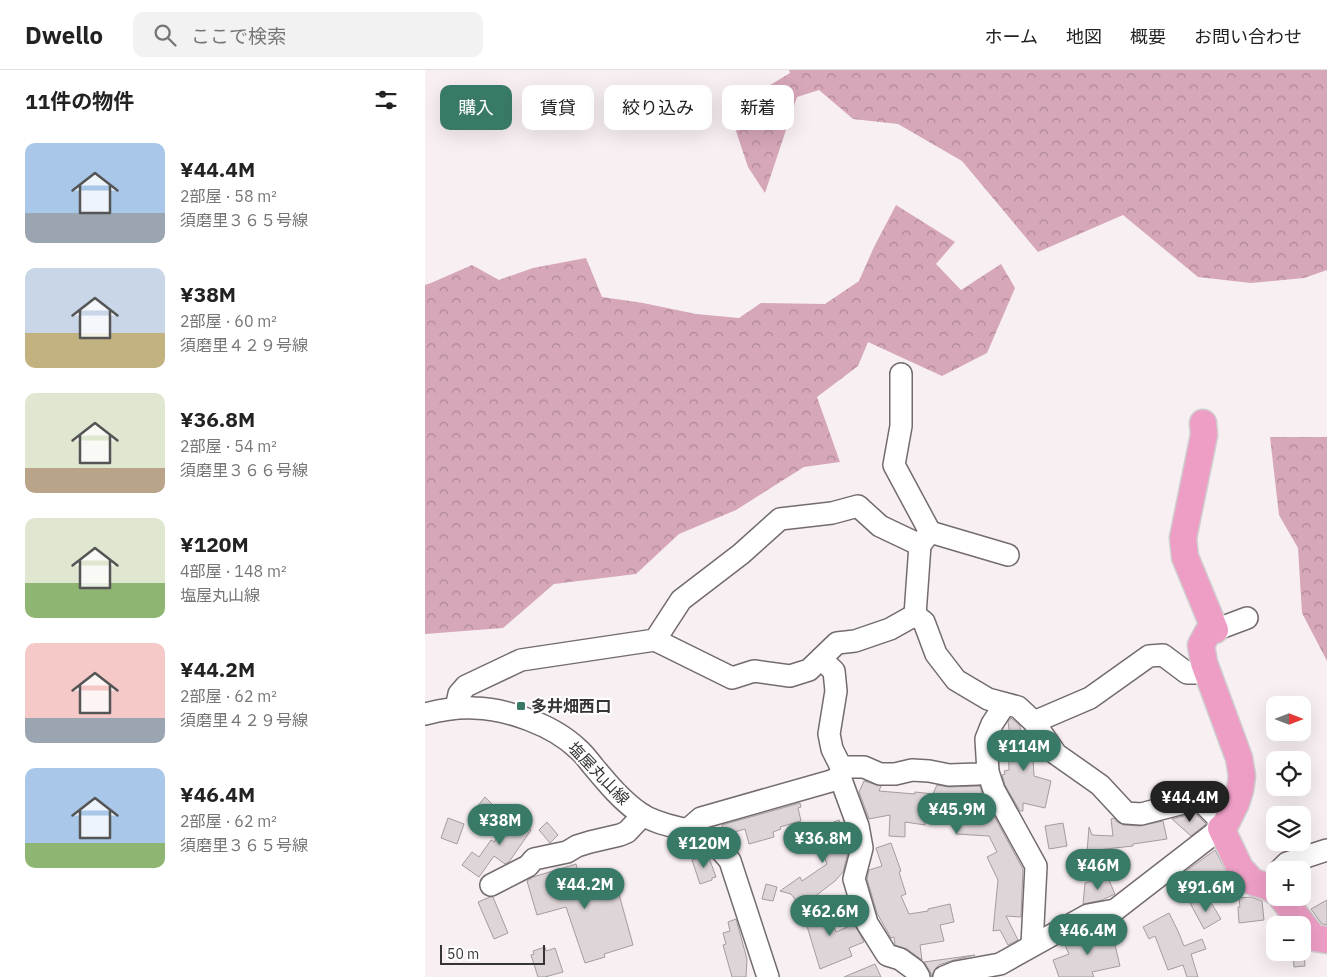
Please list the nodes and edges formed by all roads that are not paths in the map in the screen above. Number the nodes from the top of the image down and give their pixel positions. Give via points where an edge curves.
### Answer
1 (901, 374) dead end
2 (1203, 423) dead end
3 (925, 539) junction
4 (1008, 555) dead end
5 (915, 615) junction
6 (1247, 618) dead end
7 (1215, 630) junction
8 (655, 640) junction
9 (821, 659) junction
10 (1206, 670) junction
11 (1005, 704) junction
12 (456, 708) junction
13 (425, 714) edge
14 (1034, 722) junction
15 (841, 772) junction
16 (988, 772) junction
17 (643, 815) junction
18 (1223, 826) junction
19 (686, 831) junction
20 (1327, 850) edge
21 (1293, 861) edge
22 (1266, 884) edge
23 (491, 885) dead end
24 (1291, 906) edge
25 (1327, 940) edge
26 (1032, 945) junction
27 (1001, 970) edge
28 (768, 977) edge
29 (919, 977) edge
30 (944, 977) edge

1 - 3 street via 901,426 894,465
2 - 7 main road via 1204,435 1183,538 1185,556
3 - 4 street
3 - 5 street
3 - 8 street via 880,526 858,506 832,513 780,519 681,600
5 - 9 street via 890,629 855,641 837,643
5 - 11 street via 924,622 936,654 956,680 988,699
6 - 7 street
7 - 10 main road via 1207,632 1201,645
8 - 9 street via 732,678 754,671 790,676 809,670
8 - 12 street via 521,660 466,686 459,694
9 - 15 street via 834,671 836,691 829,734
10 - 14 street via 1187,673 1163,655 1149,656 1091,698
10 - 18 main road via 1239,758 1242,776 1236,803
11 - 14 street via 1018,707
11 - 16 street via 987,739
12 - 13 street, 塩屋丸山線
12 - 17 street, 塩屋丸山線 via 491,709 530,720 564,737 579,749 620,798
14 - 18 street via 1056,754 1100,785 1126,813 1141,814 1199,799
15 - 16 street via 864,768 880,774 912,770 949,775
15 - 19 street via 831,781 701,818
15 - 29 street via 858,826 861,848 854,879 867,923 887,955 900,959
16 - 26 street via 994,790 1036,866
17 - 19 street, 塩屋丸山線
17 - 23 street via 627,832 534,859
18 - 22 main road via 1240,868 1253,882
18 - 26 street via 1115,910 1088,915
19 - 28 street, 塩屋丸山線 via 700,834 730,861
20 - 21 street
24 - 25 main road via 1314,938
26 - 27 street
27 - 30 street via 955,972

